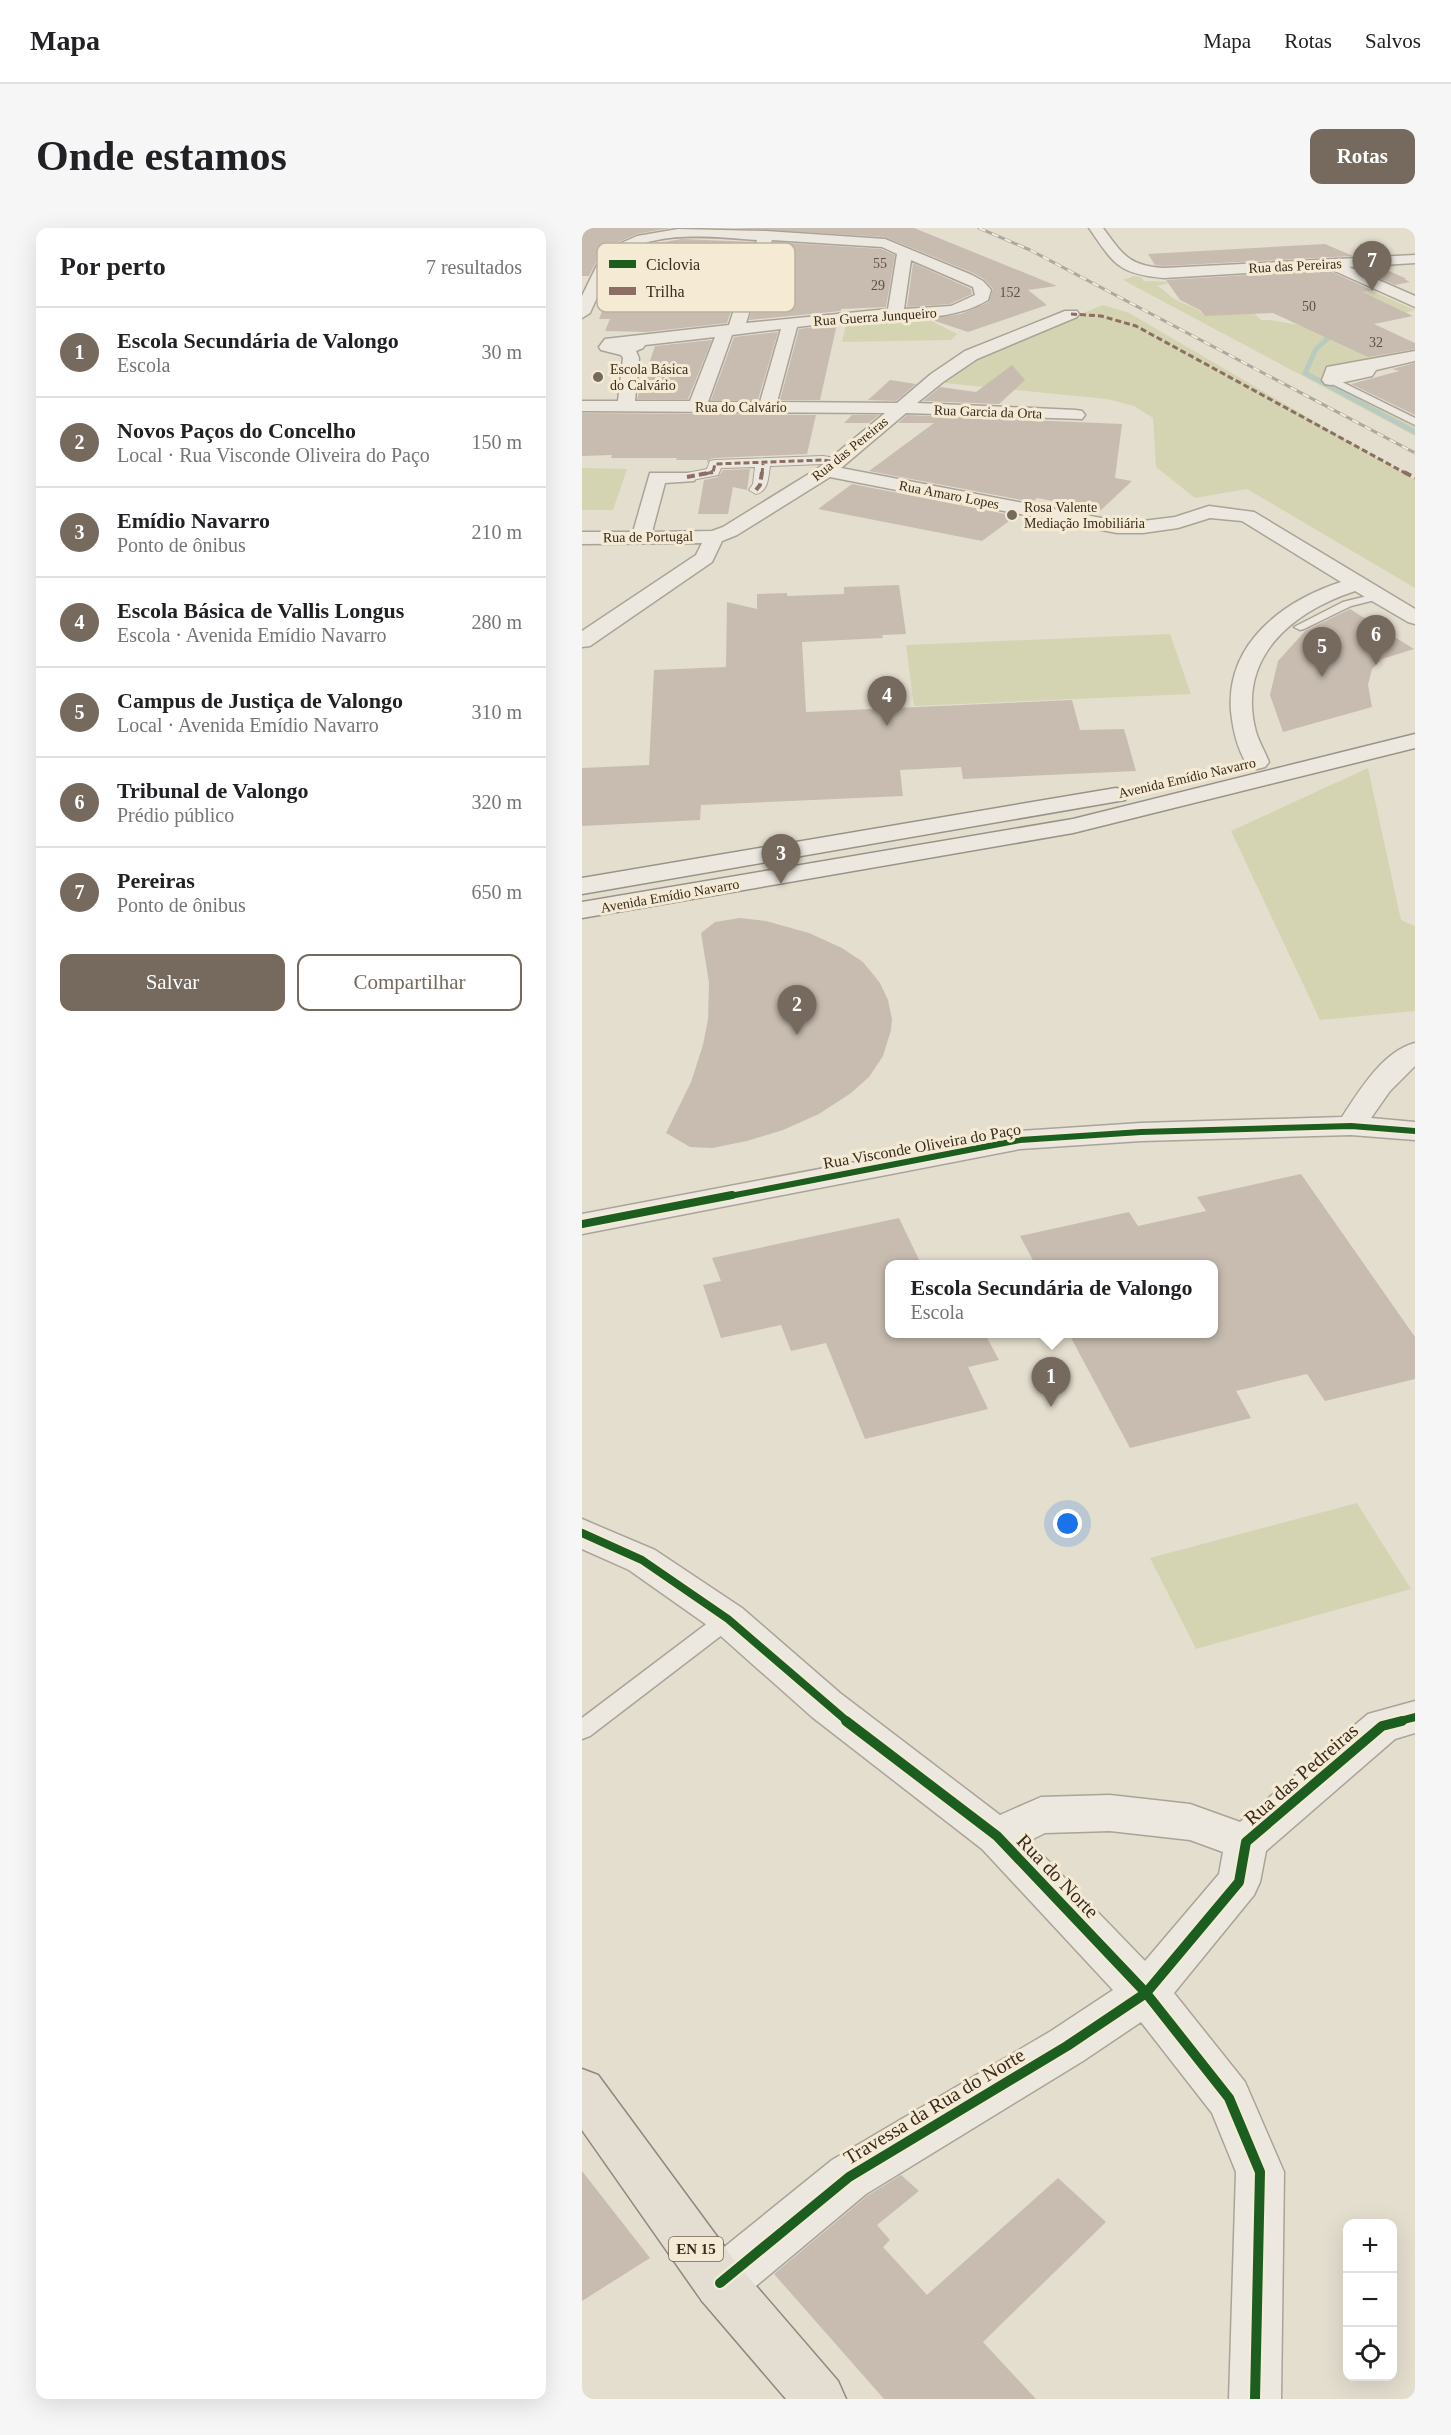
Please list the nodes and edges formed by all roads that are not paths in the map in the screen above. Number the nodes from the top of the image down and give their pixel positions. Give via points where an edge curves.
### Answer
1 (891, 228) edge
2 (1096, 228) edge
3 (766, 236) junction
4 (631, 243) edge
5 (763, 243) edge
6 (885, 243) junction
7 (905, 251) junction
8 (1415, 259) edge
9 (1329, 264) junction
10 (1415, 302) edge
11 (597, 305) edge
12 (737, 312) edge
13 (895, 314) junction
14 (1071, 314) dead end
15 (790, 324) junction
16 (592, 328) edge
17 (730, 331) junction
18 (631, 345) junction
19 (1415, 356) edge
20 (1331, 380) joint
21 (582, 406) edge
22 (626, 406) junction
23 (697, 407) junction
24 (767, 407) junction
25 (900, 408) junction
26 (1076, 415) dead end
27 (1415, 422) edge
28 (763, 464) junction
29 (832, 467) junction
30 (687, 477) joint
31 (756, 489) dead end
32 (641, 537) junction
33 (714, 537) junction
34 (582, 538) edge
35 (1358, 583) junction
36 (1379, 596) junction
37 (1415, 618) edge
38 (1300, 627) dead end
39 (582, 641) edge
40 (1415, 723) edge
41 (1415, 741) edge
42 (1257, 762) junction
43 (957, 822) junction
44 (971, 845) junction
45 (582, 886) edge
46 (582, 910) edge
47 (1415, 1052) edge
48 (1351, 1126) junction
49 (1415, 1131) edge
50 (582, 1224) edge
51 (582, 1533) edge
52 (728, 1619) junction
53 (1415, 1717) edge
54 (582, 1730) edge
55 (997, 1836) junction
56 (1246, 1842) junction
57 (1146, 1993) junction
58 (582, 2091) edge
59 (720, 2283) junction
60 (820, 2399) edge
61 (1255, 2399) edge

1 - 6 street
2 - 9 street, Rua das Pereiras via 1125,266 1139,272
3 - 4 street via 678,233
3 - 5 street
3 - 6 street
6 - 7 street
7 - 13 street
7 - 13 street, Rua Guerra Junqueiro via 978,284 983,290 982,297 955,310 935,314
8 - 9 street, Rua das Pereiras
9 - 10 street
11 - 16 street
12 - 17 street
13 - 15 street, Rua Guerra Junqueiro
14 - 25 street, Rua das Pereiras via 971,355
15 - 17 street, Rua Guerra Junqueiro
15 - 24 street
16 - 18 street, Rua Guerra Junqueiro
17 - 18 street, Rua Guerra Junqueiro
17 - 23 street
18 - 22 street
19 - 20 street
20 - 27 lane
21 - 22 street, Rua do Calvário
22 - 23 street, Rua do Calvário
23 - 24 street, Rua do Calvário
24 - 25 street, Rua do Calvário
25 - 26 street, Rua Garcia da Orta
25 - 29 street, Rua das Pereiras
28 - 29 street via 794,460
28 - 30 street via 715,464 713,472
28 - 31 street
29 - 33 street, Rua das Pereiras via 730,531
29 - 35 street, Rua Amaro Lopes via 1117,527 1178,522 1209,512 1248,516
30 - 32 street via 657,477
32 - 33 street, Rua de Portugal
32 - 34 street, Rua de Portugal
33 - 39 street via 705,558
35 - 36 street
35 - 42 street via 1331,590 1290,612 1261,638 1247,669 1241,703 1244,730
36 - 37 street
36 - 38 lane via 1347,604
40 - 42 street, Avenida Emídio Navarro
41 - 44 street, Avenida Emídio Navarro via 1073,826
42 - 43 street, Avenida Emídio Navarro via 1142,790
43 - 44 street
43 - 45 street, Avenida Emídio Navarro
44 - 46 street, Avenida Emídio Navarro
47 - 48 street via 1368,1097
48 - 49 street, Rua Visconde Oliveira do Paço
48 - 50 street, Rua Visconde Oliveira do Paço via 1020,1140
51 - 52 street, Rua do Norte via 642,1560
52 - 54 lane
52 - 55 street, Rua do Norte via 826,1704
53 - 56 street, Rua das Pedreiras via 1382,1726
55 - 56 street, Rua do Norte via 1041,1815 1110,1813 1190,1822
55 - 57 street, Rua do Norte
56 - 57 street, Rua das Pedreiras via 1239,1882
57 - 59 street, Travessa da Rua do Norte via 1067,2046 849,2177
57 - 61 street, Rua do Norte via 1229,2098 1260,2172
58 - 59 main road, EN 15
59 - 60 main road, EN 15

